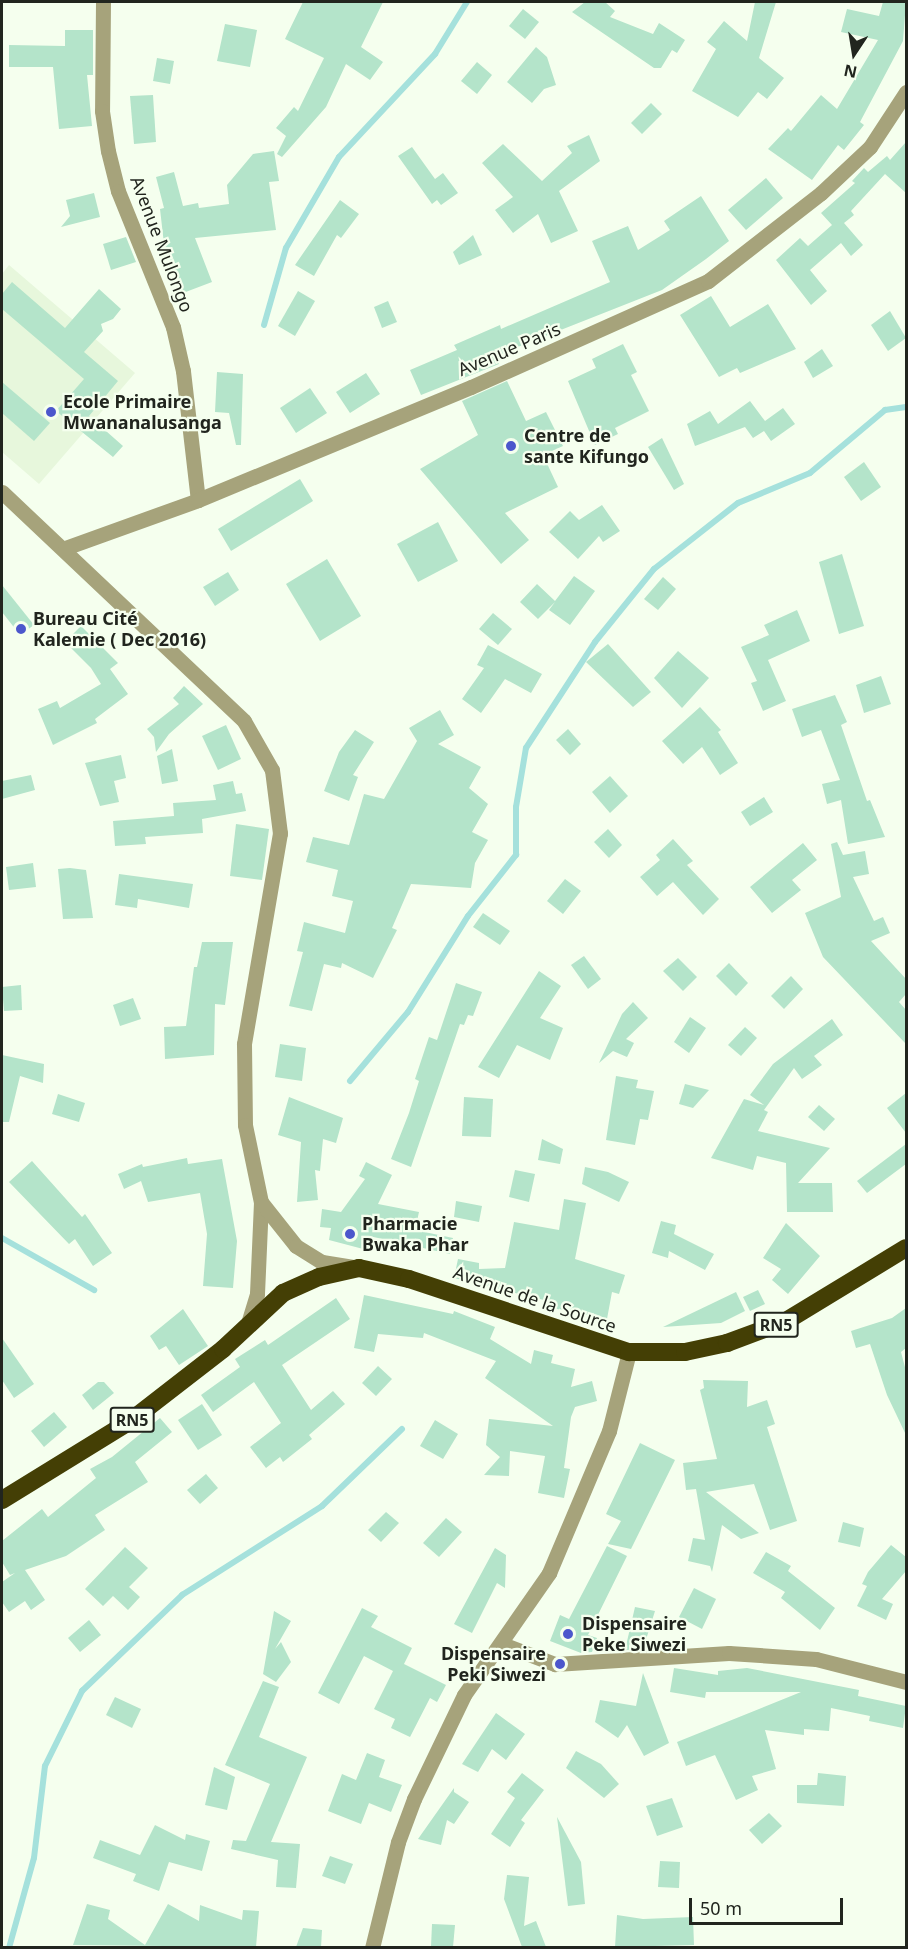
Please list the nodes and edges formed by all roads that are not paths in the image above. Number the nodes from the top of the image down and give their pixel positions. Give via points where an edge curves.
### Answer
1 (103, 2) edge
2 (906, 92) edge
3 (2, 492) edge
4 (198, 500) junction
5 (65, 548) junction
6 (261, 1202) junction
7 (906, 1248) edge
8 (359, 1268) junction
9 (249, 1321) junction
10 (629, 1352) junction
11 (2, 1500) edge
12 (502, 1644) junction
13 (906, 1683) edge
14 (372, 1947) edge

1 - 4 street, Avenue Mulongo via 102,111 108,151 118,191 173,327 183,371
2 - 4 street, Avenue Paris via 870,147 822,193 708,281 471,387
3 - 5 street
4 - 5 street, Avenue Paris
5 - 6 street via 244,721 272,770 280,833 244,1044 245,1125
6 - 8 street via 296,1246 322,1262
6 - 9 street via 257,1294
7 - 10 highway, Avenue de la Source / RN5 via 786,1321 727,1343 685,1352
8 - 9 highway, Avenue de la Source / RN5 via 319,1277 284,1293
8 - 10 highway, Avenue de la Source / RN5 via 409,1279
9 - 11 highway, RN5 via 223,1348 129,1422
10 - 12 street via 609,1431 580,1504 549,1573
12 - 13 street via 555,1664 729,1653 816,1659
12 - 14 street via 464,1695 414,1799 398,1842

